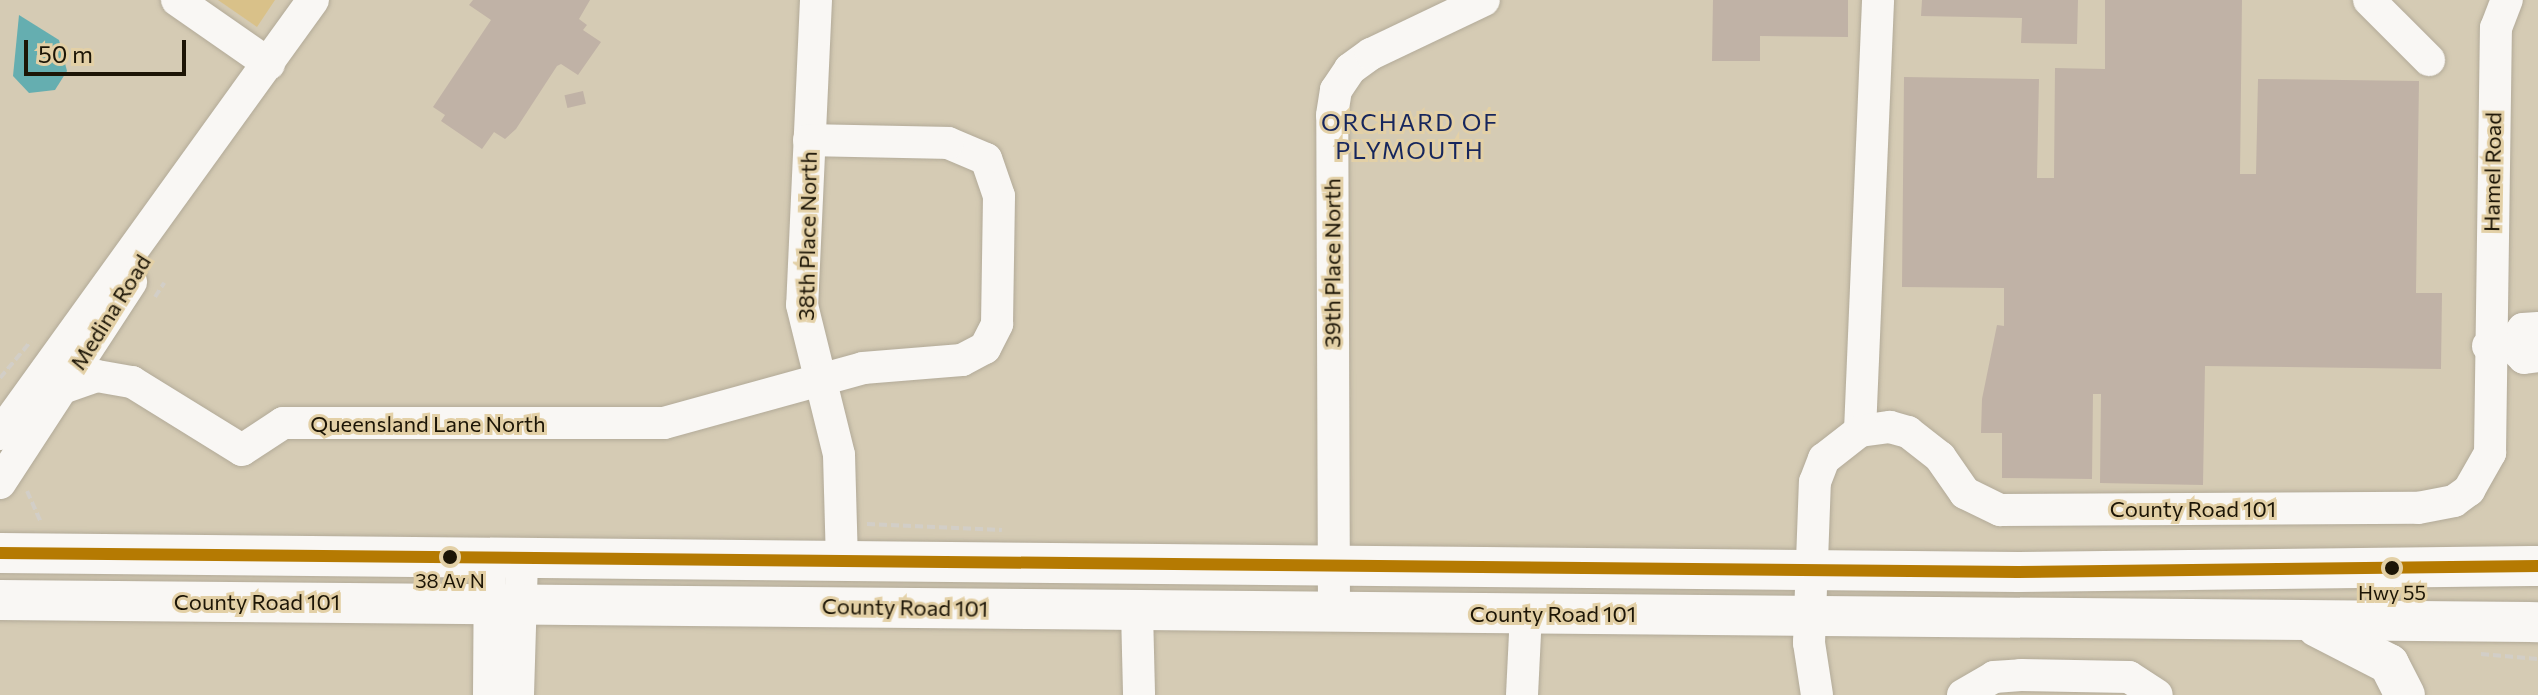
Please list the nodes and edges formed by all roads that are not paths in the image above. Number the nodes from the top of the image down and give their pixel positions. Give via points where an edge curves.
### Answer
1 (177, 0) edge
2 (313, 0) edge
3 (816, 0) edge
4 (1484, 0) edge
5 (1878, 0) edge
6 (2369, 0) edge
7 (2507, 0) edge
8 (2429, 60) dead end
9 (269, 64) junction
10 (214, 137) junction
11 (809, 140) junction
12 (2538, 328) edge
13 (2512, 349) edge
14 (819, 380) junction
15 (62, 388) junction
16 (1860, 431) junction
17 (0, 434) edge
18 (0, 483) edge
19 (0, 553) edge
20 (506, 560) junction
21 (842, 563) junction
22 (2538, 566) edge
23 (1334, 567) junction
24 (1811, 571) junction
25 (0, 600) edge
26 (505, 604) junction
27 (1137, 611) junction
28 (1334, 612) junction
29 (1526, 614) junction
30 (1810, 616) junction
31 (2303, 620) junction
32 (2538, 622) edge
33 (489, 695) edge
34 (518, 695) edge
35 (1139, 695) edge
36 (1522, 695) edge
37 (1817, 695) edge
38 (1963, 695) edge
39 (2157, 695) edge
40 (2405, 695) edge

1 - 9 street
2 - 9 street, Medina Road
3 - 11 street, 38th Place North
4 - 23 street, 39th Place North via 1371,54 1350,69 1336,90
5 - 16 street
6 - 8 street
7 - 13 street, Hamel Road via 2496,28
9 - 10 street, Medina Road
10 - 15 street, Medina Road via 108,321
10 - 17 street, Medina Road
11 - 14 street, 38th Place North via 802,305
11 - 14 street, Queensland Lane North via 967,147 986,159 999,196 997,324 985,348 962,360 886,364
12 - 13 street via 2523,329
13 - 16 street, County Road 101 via 2490,453 2469,490 2434,506 2000,510 1965,493 1940,457 1908,432 1890,427
14 - 15 street, Queensland Lane North via 642,426 283,423 242,450 132,382 97,376
14 - 21 street, 38th Place North via 839,455
15 - 18 street, Medina Road
16 - 24 street via 1824,459 1815,482
19 - 20 main road, County Road 101
20 - 21 main road, County Road 101
20 - 26 street
21 - 23 main road, County Road 101
22 - 24 main road, County Road 101
23 - 24 main road, County Road 101
23 - 28 street, 39th Place North
24 - 30 street
25 - 26 main road, County Road 101
26 - 27 main road, County Road 101
26 - 33 street
26 - 34 street
27 - 28 main road, County Road 101
27 - 35 street
28 - 29 main road, County Road 101
29 - 30 main road, County Road 101
29 - 36 street
30 - 31 main road, County Road 101
30 - 37 street
31 - 32 main road, County Road 101
31 - 40 main road via 2389,664
38 - 39 street via 1994,677 2129,677

